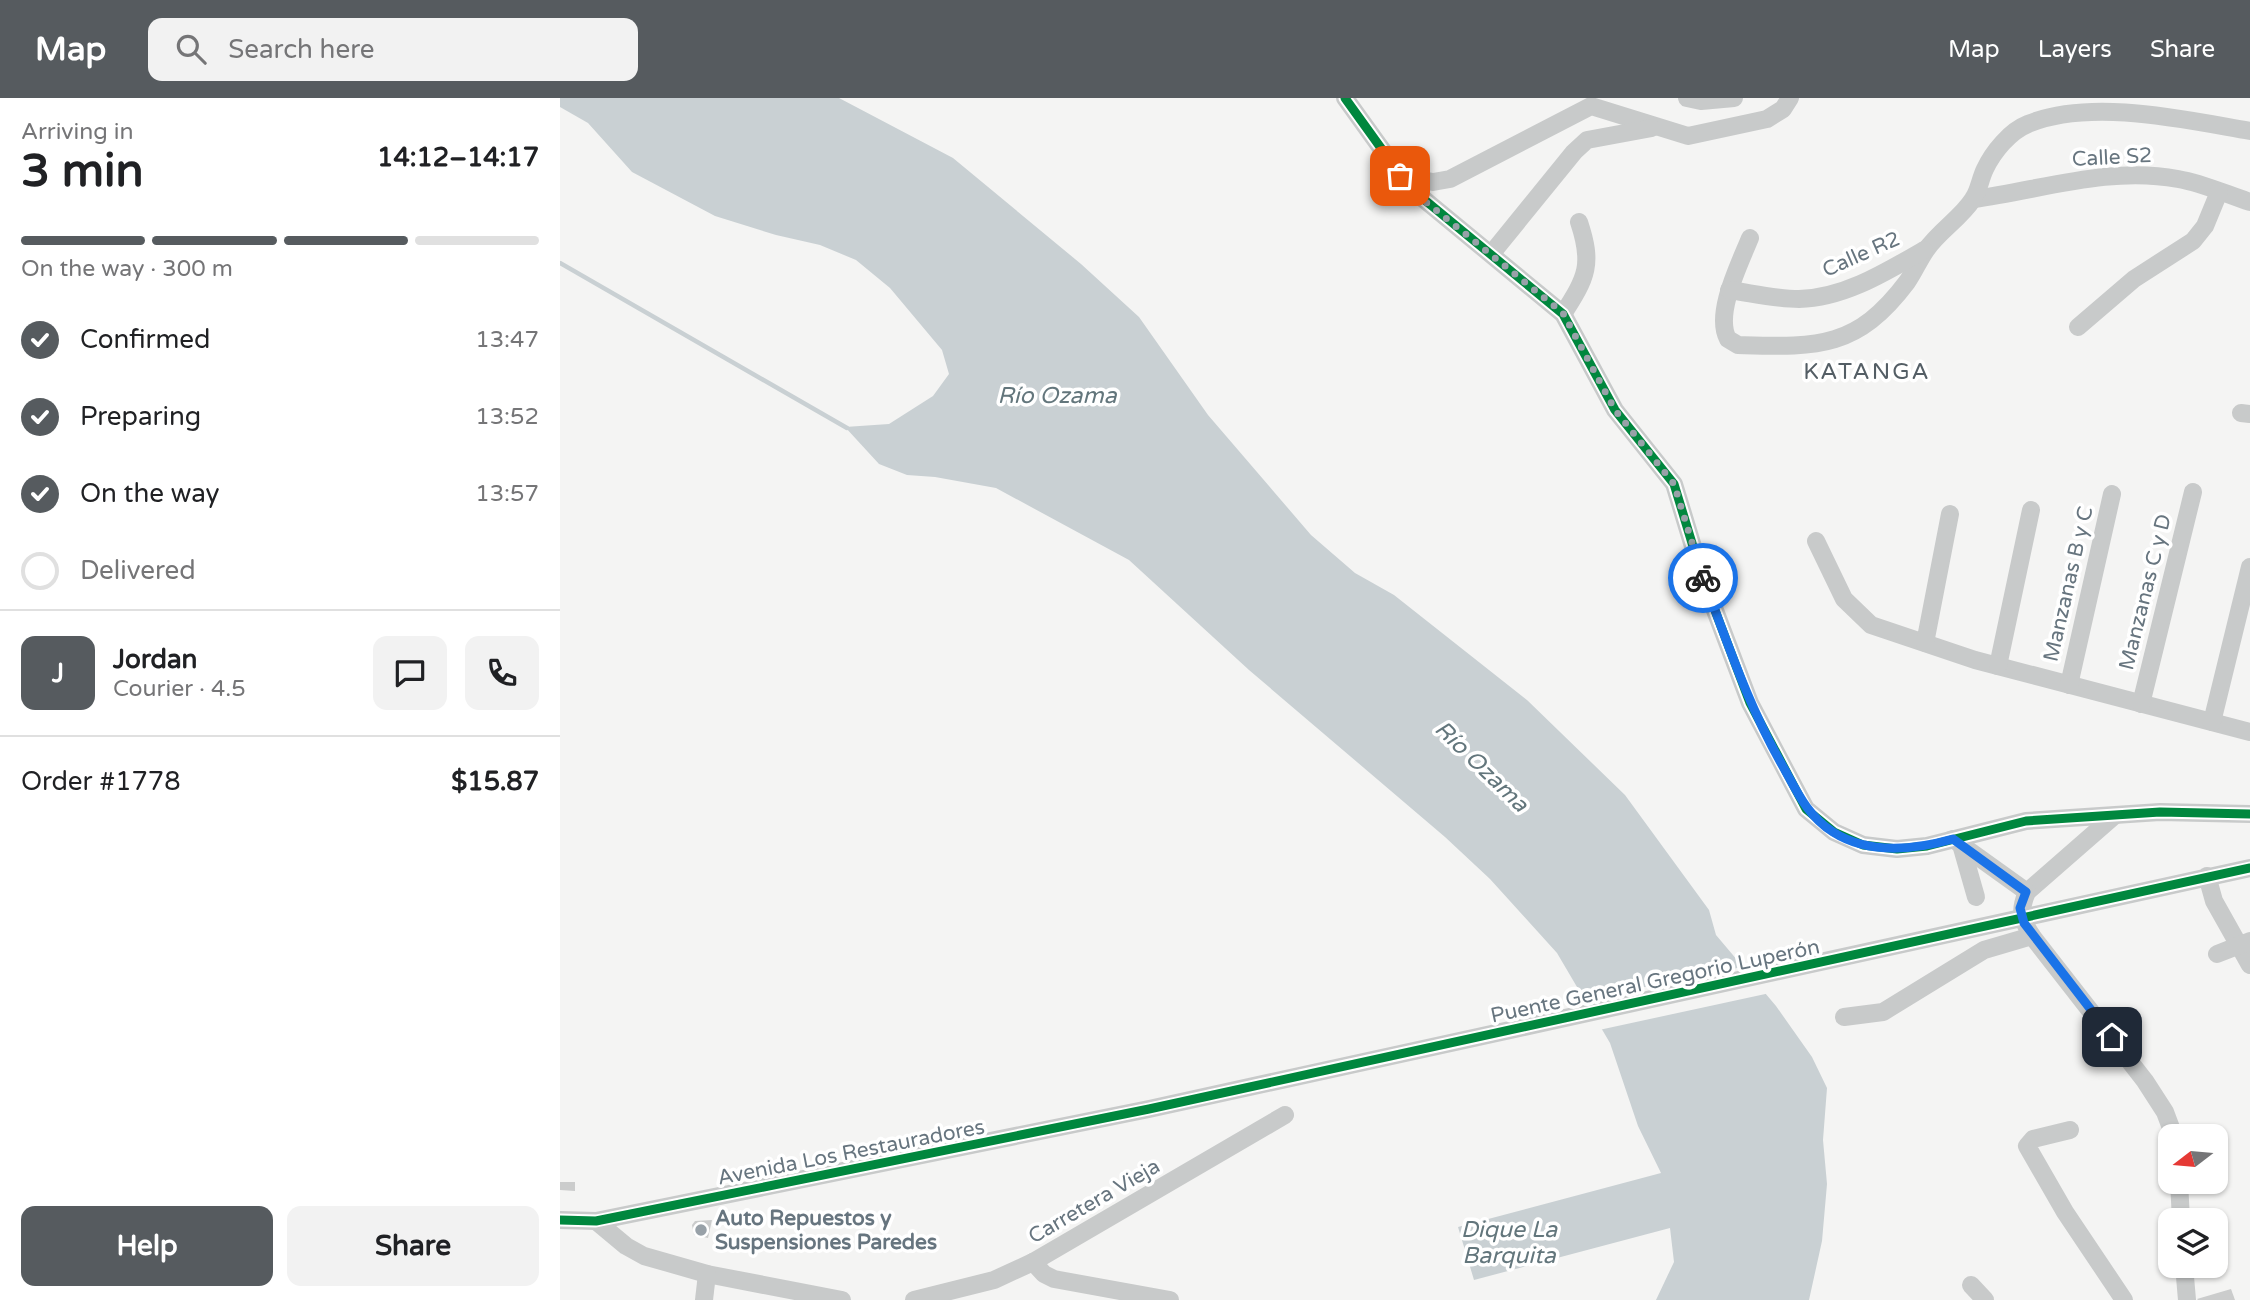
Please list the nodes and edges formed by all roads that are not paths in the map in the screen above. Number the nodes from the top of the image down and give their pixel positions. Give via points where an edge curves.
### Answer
1 (1345, 98) edge
2 (1610, 98) edge
3 (1687, 98) edge
4 (1734, 98) edge
5 (1790, 98) edge
6 (1591, 106) junction
7 (1656, 127) junction
8 (2250, 131) edge
9 (1400, 176) junction
10 (2219, 192) junction
11 (1974, 199) junction
12 (2250, 202) edge
13 (1579, 222) dead end
14 (1750, 238) dead end
15 (1927, 248) junction
16 (1492, 253) junction
17 (1729, 290) junction
18 (1563, 313) junction
19 (2078, 327) dead end
20 (2193, 492) dead end
21 (2112, 494) dead end
22 (2031, 510) dead end
23 (1950, 514) dead end
24 (1816, 541) dead end
25 (2250, 567) edge
26 (1925, 643) junction
27 (1998, 666) junction
28 (2069, 685) junction
29 (2141, 704) junction
30 (2212, 722) junction
31 (2250, 732) edge
32 (2250, 814) edge
33 (2114, 816) junction
34 (1957, 843) junction
35 (2250, 868) edge
36 (2207, 876) junction
37 (2026, 892) junction
38 (1976, 897) dead end
39 (2032, 936) junction
40 (2243, 942) edge
41 (2217, 954) dead end
42 (2250, 965) edge
43 (1844, 1017) dead end
44 (1149, 1109) joint
45 (1285, 1115) dead end
46 (2170, 1124) edge
47 (2070, 1130) dead end
48 (560, 1220) edge
49 (596, 1221) junction
50 (1033, 1262) junction
51 (707, 1274) junction
52 (2185, 1278) edge
53 (1971, 1285) dead end
54 (704, 1300) edge
55 (842, 1300) edge
56 (914, 1300) edge
57 (1170, 1300) edge
58 (1985, 1300) edge
59 (2124, 1300) edge
60 (2187, 1300) edge

1 - 9 street
2 - 6 street
3 - 4 street
5 - 7 street via 1767,119 1688,136
6 - 7 street
6 - 9 street via 1450,180
7 - 16 street via 1587,140
8 - 11 street via 2126,112 2070,115 2029,124 2013,133 1985,168
9 - 16 street
10 - 11 street, Calle S2 via 2178,179 2104,176
10 - 12 street, Calle S2
10 - 19 street via 2205,226 2193,240 2134,279
11 - 15 street
13 - 18 street via 1588,268
14 - 17 street
15 - 17 street, Calle R2 via 1869,280 1822,295 1798,299
15 - 17 street via 1880,313 1845,336 1806,347 1738,345 1728,339 1724,327
16 - 18 street
18 - 34 street via 1615,410 1674,484 1734,667 1806,809 1833,832 1863,845 1897,849
20 - 29 street, Manzanas C y D
21 - 28 street, Manzanas B y C
22 - 27 street
23 - 26 street
24 - 26 street via 1833,582 1855,612 1871,625
25 - 30 street
26 - 27 street
27 - 28 street
28 - 29 street
29 - 30 street
30 - 31 street
32 - 33 street
33 - 34 street via 2026,821
33 - 37 street
34 - 37 street
34 - 38 street
35 - 36 street, Puente General Gregorio Luperón
36 - 40 street via 2214,901
36 - 44 street, Puente General Gregorio Luperón
37 - 39 street via 2020,908
39 - 43 street via 1984,950 1883,1012
39 - 46 street via 2145,1081
40 - 41 street
40 - 42 street
44 - 49 street, Avenida Los Restauradores
45 - 50 street, Carretera Vieja
47 - 59 street via 2033,1139 2027,1146
48 - 49 street, Avenida Los Restauradores
49 - 51 street via 634,1252
50 - 56 street, Carretera Vieja via 994,1280
50 - 57 street via 1054,1279
51 - 54 street
51 - 55 street
52 - 60 street
53 - 58 street

